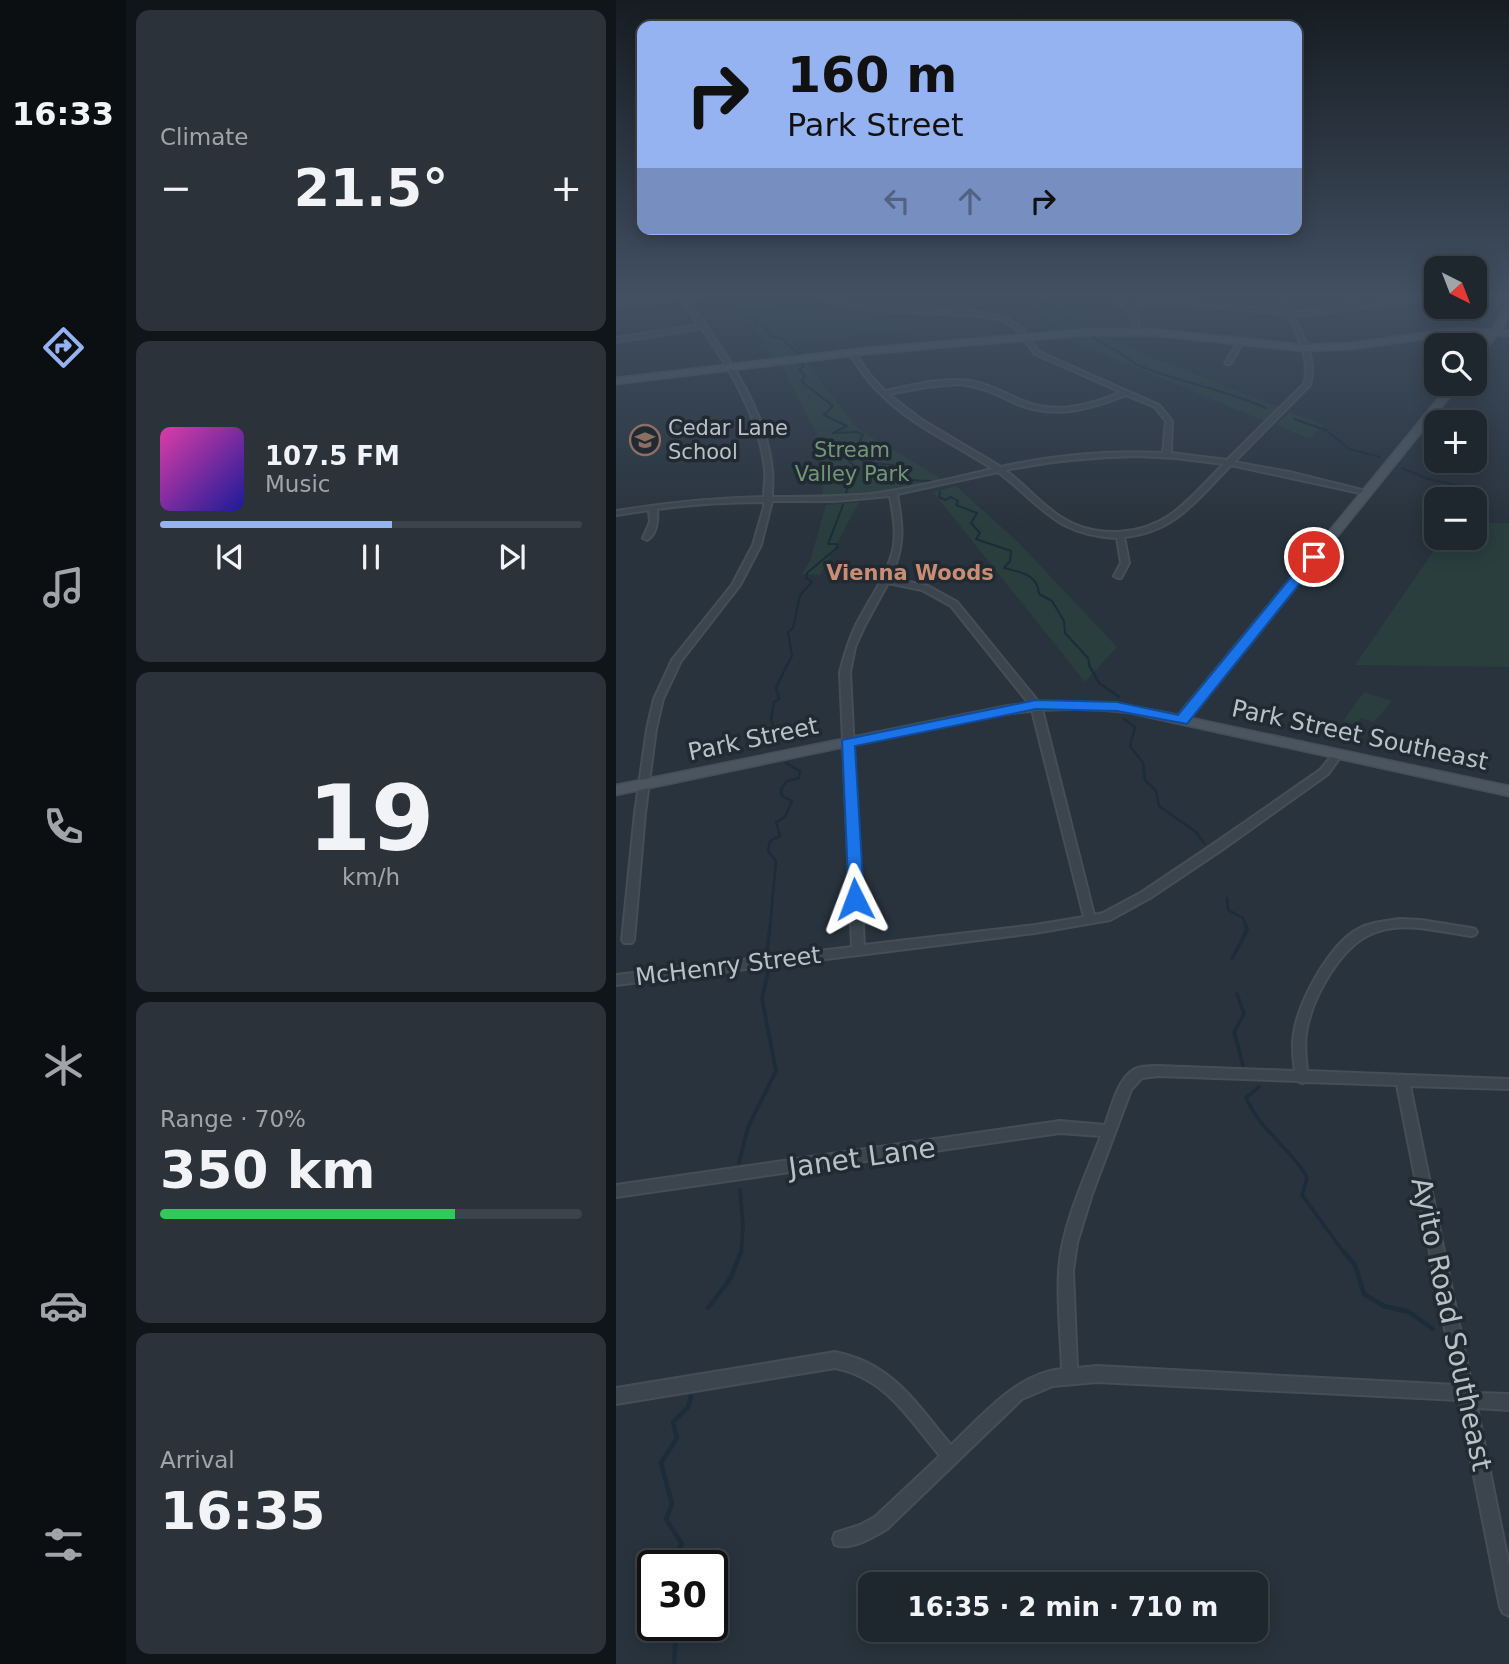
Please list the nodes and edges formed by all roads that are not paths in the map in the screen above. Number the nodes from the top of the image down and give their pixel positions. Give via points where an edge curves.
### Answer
1 (685, 373) edge
2 (735, 373) edge
3 (868, 373) edge
4 (1081, 373) edge
5 (1310, 373) edge
6 (616, 381) edge
7 (1127, 392) junction
8 (884, 393) junction
9 (1445, 396) edge
10 (1167, 454) junction
11 (1232, 461) junction
12 (1000, 470) junction
13 (1366, 493) junction
14 (893, 494) junction
15 (770, 500) junction
16 (653, 507) junction
17 (616, 513) edge
18 (1120, 534) junction
19 (647, 538) dead end
20 (1118, 576) dead end
21 (887, 580) junction
22 (1036, 705) junction
23 (1182, 720) junction
24 (847, 743) junction
25 (1338, 754) junction
26 (644, 785) junction
27 (616, 790) edge
28 (1509, 791) edge
29 (1090, 920) junction
30 (1471, 932) dead end
31 (628, 940) dead end
32 (858, 950) junction
33 (616, 980) edge
34 (1302, 1079) junction
35 (1403, 1082) junction
36 (1509, 1084) edge
37 (1109, 1131) junction
38 (616, 1191) edge
39 (1070, 1375) junction
40 (616, 1396) edge
41 (1468, 1397) junction
42 (1509, 1402) edge
43 (950, 1456) junction
44 (841, 1539) dead end
45 (1509, 1607) edge

1 - 6 street
2 - 15 street via 763,444
3 - 8 street
4 - 7 street
5 - 11 street via 1307,385
7 - 8 street via 1066,412 1031,407 967,382
7 - 10 street via 1150,402 1166,416 1170,426
8 - 12 street via 918,423
9 - 13 street
10 - 11 street
10 - 12 street via 1081,456
11 - 13 street
11 - 18 street via 1172,520 1146,531
12 - 14 street
12 - 18 street via 1065,523
13 - 23 street
14 - 15 street
14 - 21 street via 900,538
15 - 16 street
15 - 26 street via 748,564 687,645 664,685 653,718
16 - 17 street
16 - 19 street via 654,522
18 - 20 street via 1125,563
21 - 22 street via 925,588 954,604
21 - 24 street via 856,632 846,660
22 - 23 street, Park Street Southeast via 1117,707
22 - 24 street, Park Street
22 - 29 street
23 - 25 street, Park Street Southeast
24 - 26 street, Park Street
24 - 32 street
25 - 28 street, Park Street Southeast
25 - 29 street, McHenry Street via 1324,772 1170,880 1115,913
26 - 27 street
26 - 31 street
29 - 32 street, McHenry Street
30 - 34 street via 1403,923 1369,929 1341,946 1324,971 1298,1030
32 - 33 street, McHenry Street
34 - 35 street
34 - 37 street via 1139,1073 1126,1087
35 - 36 street
35 - 41 street, Ayito Road Southeast
37 - 38 street, Janet Lane via 1060,1127
37 - 39 street via 1070,1243 1066,1271
39 - 41 street via 1250,1381
39 - 43 street via 1034,1384 1017,1394
40 - 43 street via 852,1361 880,1375
41 - 42 street
41 - 45 street, Ayito Road Southeast
43 - 44 street via 881,1523

